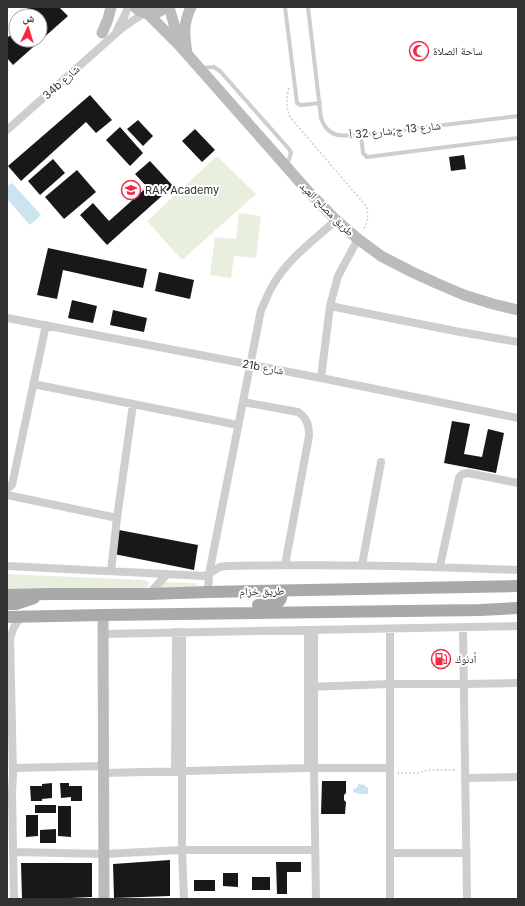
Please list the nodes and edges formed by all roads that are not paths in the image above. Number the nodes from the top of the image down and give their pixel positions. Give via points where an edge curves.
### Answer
1 (111, 7) edge
2 (128, 7) edge
3 (164, 7) edge
4 (169, 7) edge
5 (191, 7) edge
6 (285, 7) edge
7 (308, 7) edge
8 (142, 11) edge
9 (102, 33) dead end
10 (115, 34) junction
11 (184, 50) junction
12 (320, 103) junction
13 (518, 116) edge
14 (7, 130) edge
15 (362, 135) junction
16 (518, 138) edge
17 (336, 220) junction
18 (358, 239) junction
19 (330, 306) junction
20 (518, 310) edge
21 (7, 318) edge
22 (46, 325) junction
23 (518, 342) edge
24 (250, 365) junction
25 (321, 378) junction
26 (33, 384) junction
27 (243, 402) junction
28 (134, 404) junction
29 (518, 418) edge
30 (238, 425) junction
31 (381, 462) dead end
32 (518, 483) edge
33 (7, 489) edge
34 (7, 495) edge
35 (117, 518) junction
36 (285, 564) junction
37 (362, 565) junction
38 (7, 566) edge
39 (440, 566) junction
40 (518, 570) edge
41 (111, 571) junction
42 (167, 574) junction
43 (209, 574) junction
44 (518, 586) edge
45 (282, 591) junction
46 (208, 592) junction
47 (7, 594) edge
48 (49, 594) junction
49 (149, 594) junction
50 (7, 604) edge
51 (518, 608) edge
52 (218, 613) junction
53 (103, 614) junction
54 (7, 617) edge
55 (22, 617) junction
56 (518, 626) edge
57 (462, 628) junction
58 (390, 629) junction
59 (311, 630) junction
60 (179, 632) junction
61 (103, 634) junction
62 (9, 635) edge
63 (518, 683) edge
64 (390, 684) junction
65 (463, 684) junction
66 (311, 687) junction
67 (13, 768) junction
68 (311, 768) junction
69 (104, 769) junction
70 (179, 771) junction
71 (390, 771) junction
72 (465, 774) junction
73 (518, 777) edge
74 (9, 794) edge
75 (182, 850) junction
76 (315, 850) junction
77 (14, 852) junction
78 (390, 853) junction
79 (104, 854) junction
80 (466, 854) junction
81 (14, 899) edge
82 (104, 899) edge
83 (184, 899) edge
84 (316, 899) edge
85 (390, 899) edge
86 (467, 899) edge

1 - 9 street
2 - 10 street, 34b شارع
3 - 8 street via 157,13
4 - 11 street, طريق مصلح العيد
5 - 11 street via 184,27
6 - 12 lane via 298,104
7 - 12 lane, شارع 13 ج;شارع 32 أ
8 - 10 street, 34b شارع
8 - 11 street, طريق مصلح العيد
10 - 14 street, 34b شارع
11 - 17 street, طريق مصلح العيد
12 - 15 lane, شارع 13 ج;شارع 32 أ via 321,118 333,134
13 - 15 lane, شارع 13 ج;شارع 32 أ
15 - 16 lane via 363,153 367,157
17 - 18 street, طريق مصلح العيد
17 - 24 street via 298,255 273,285 261,310
18 - 19 street via 338,276
18 - 20 street, طريق مصلح العيد via 381,256 436,283 464,295
19 - 23 street
19 - 25 street
21 - 22 street, 21b شارع
22 - 24 street, 21b شارع
22 - 26 street
24 - 25 street, 21b شارع
24 - 27 street
25 - 29 street, 21b شارع
26 - 28 street
26 - 33 street via 12,485
27 - 30 street
27 - 36 street via 298,412 307,422 309,436
28 - 30 street
28 - 35 street
30 - 43 street
31 - 37 street
32 - 39 street via 468,473 461,474
34 - 35 street
35 - 41 street
36 - 37 street
36 - 43 street via 224,566
37 - 39 street
38 - 41 street
39 - 40 street
41 - 42 street
42 - 43 street
42 - 49 street
43 - 46 street
44 - 45 main road, طريق خزام
45 - 46 main road, طريق خزام
45 - 52 main road via 280,602 275,604 238,605
46 - 49 main road, طريق خزام
47 - 48 main road, طريق خزام
48 - 49 main road, طريق خزام
48 - 50 main road via 16,604
51 - 52 main road, طريق خزام
52 - 53 main road, طريق خزام
53 - 55 main road, طريق خزام
53 - 61 street
54 - 55 main road, طريق خزام
55 - 62 street
56 - 57 street
57 - 58 street
57 - 65 street
58 - 59 street
58 - 64 street
59 - 60 street
59 - 66 street
60 - 61 street
60 - 70 street
61 - 69 street
62 - 67 street
63 - 65 street
64 - 65 street
64 - 66 street
64 - 71 street
65 - 72 street
66 - 68 street
67 - 69 street
67 - 74 street
68 - 70 street
68 - 71 street
68 - 76 street
69 - 70 street
69 - 79 street
70 - 75 street
71 - 78 street
72 - 73 street
72 - 80 street
74 - 77 street
75 - 76 street
75 - 79 street
75 - 83 street
76 - 84 street
77 - 79 street
77 - 81 street
78 - 80 street
78 - 85 street
79 - 82 street
80 - 86 street

